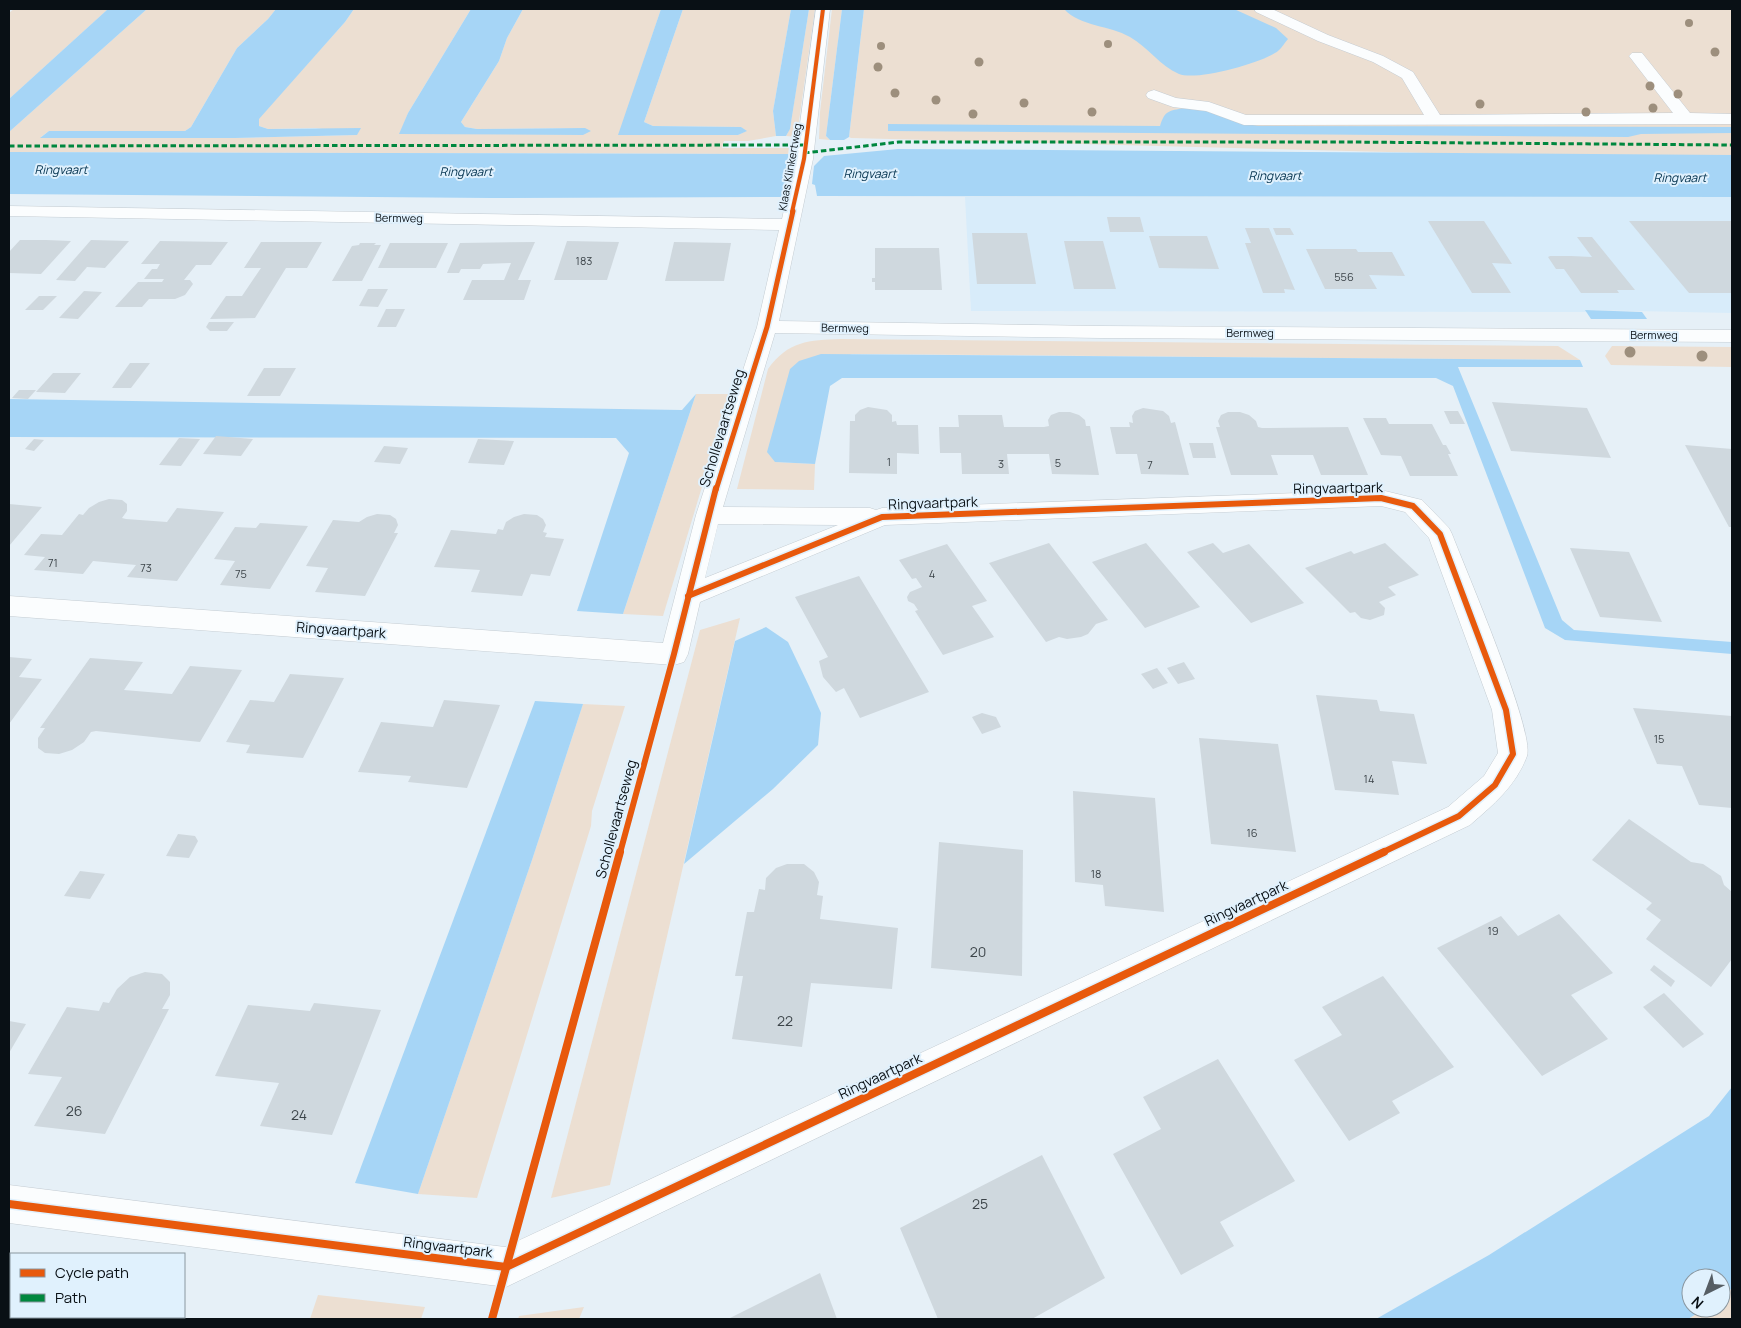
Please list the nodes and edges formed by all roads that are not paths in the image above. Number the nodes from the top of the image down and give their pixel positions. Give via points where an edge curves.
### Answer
1 (823, 9) edge
2 (1261, 9) edge
3 (1637, 56) dead end
4 (1154, 94) dead end
5 (1685, 118) junction
6 (1732, 118) edge
7 (1436, 120) junction
8 (9, 212) edge
9 (790, 225) junction
10 (767, 327) junction
11 (1732, 336) edge
12 (708, 515) junction
13 (882, 517) junction
14 (688, 596) junction
15 (9, 606) edge
16 (674, 654) joint
17 (9, 1204) edge

1 - 9 street, Klaas Klinkertweg via 804,159
2 - 7 street via 1408,75
3 - 5 street
4 - 7 street via 1172,102 1208,107 1244,120
5 - 6 street
5 - 7 street
8 - 9 street, Bermweg
9 - 10 street, Klaas Klinkertweg
10 - 11 street, Bermweg
10 - 12 street, Schollevaartseweg
12 - 13 street, Ringvaartpark
12 - 14 street, Schollevaartseweg
13 - 14 street, Ringvaartpark
13 - 17 street, Ringvaartpark via 1381,498 1413,506 1440,534 1506,710 1513,754 1495,785 1459,816 506,1267
14 - 16 street, Schollevaartseweg
15 - 16 street, Ringvaartpark

